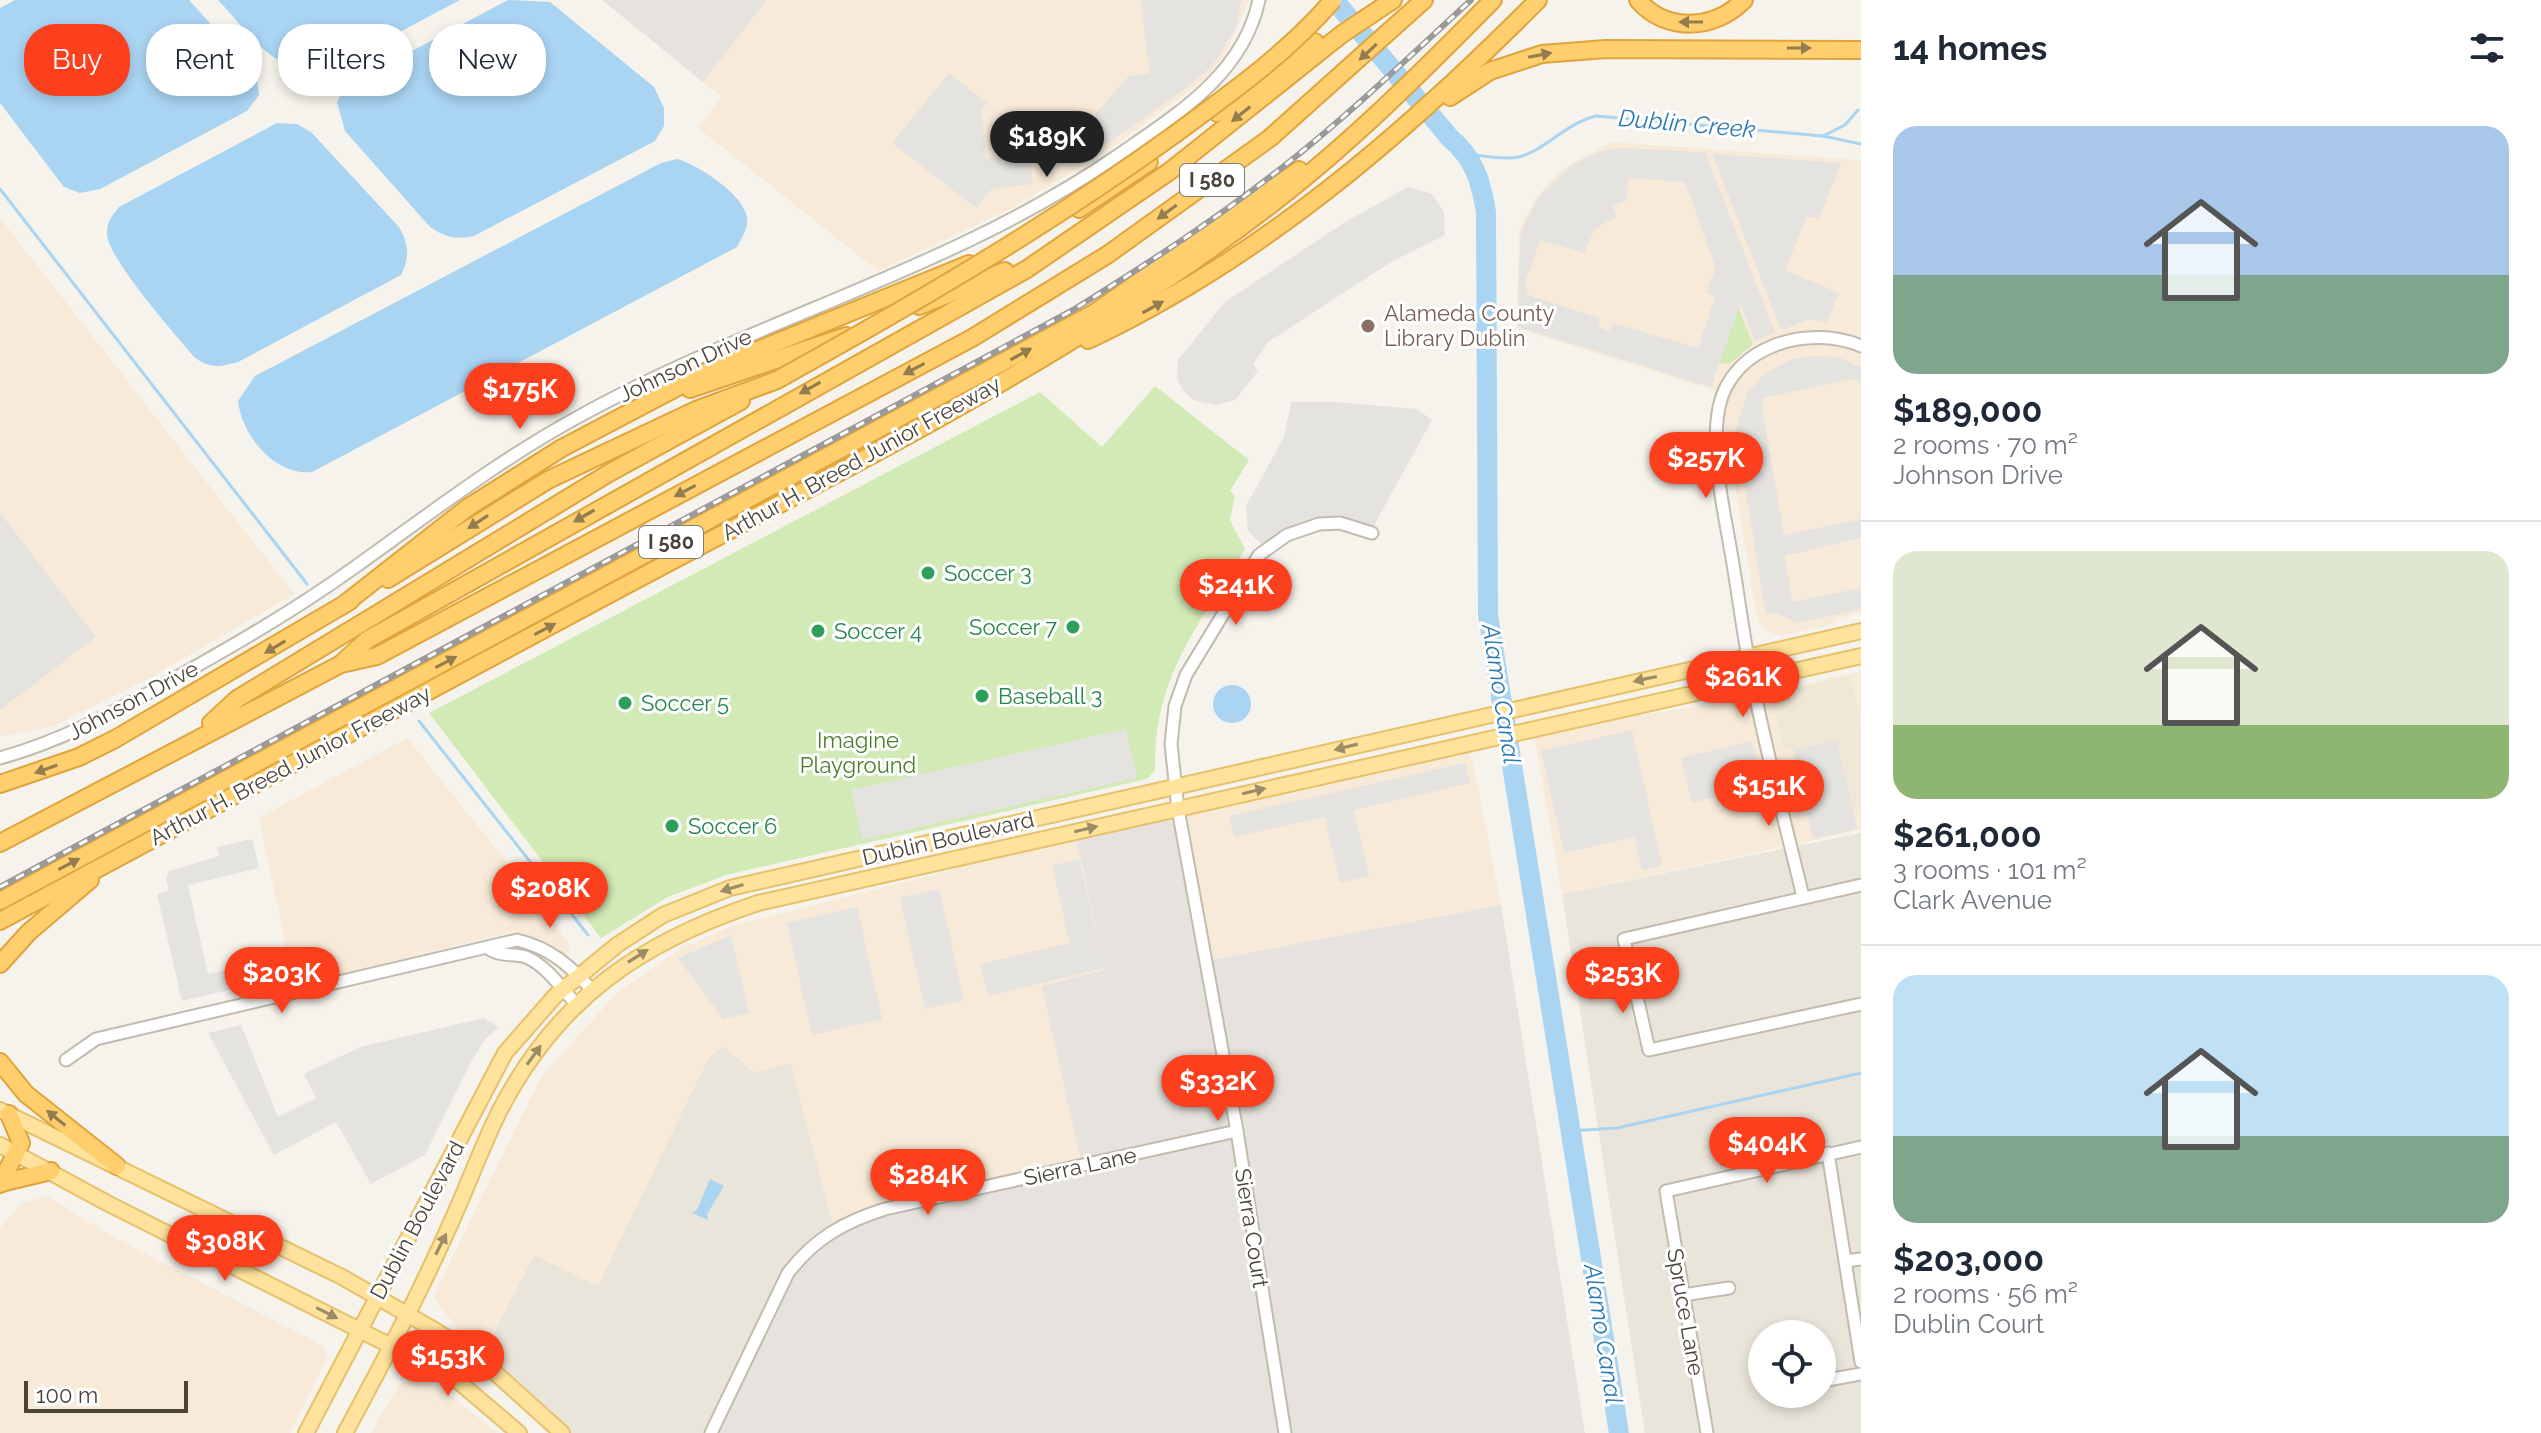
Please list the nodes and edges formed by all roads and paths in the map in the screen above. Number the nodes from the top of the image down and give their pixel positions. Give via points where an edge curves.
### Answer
1 (1259, 0) edge
2 (1333, 0) edge
3 (1370, 0) edge
4 (1393, 0) edge
5 (1424, 0) edge
6 (1493, 0) edge
7 (1538, 0) edge
8 (1638, 0) edge
9 (1744, 0) edge
10 (1861, 50) edge
11 (1464, 81) junction
12 (1326, 159) junction
13 (1000, 277) junction
14 (1861, 346) edge
15 (1057, 351) junction
16 (664, 396) junction
17 (700, 416) junction
18 (1372, 533) dead end
19 (342, 606) junction
20 (1861, 631) edge
21 (1749, 656) junction
22 (1861, 656) edge
23 (341, 664) junction
24 (1752, 680) junction
25 (194, 738) junction
26 (0, 758) edge
27 (0, 784) edge
28 (1176, 788) junction
29 (1178, 809) junction
30 (0, 843) edge
31 (859, 858) junction
32 (101, 867) junction
33 (1861, 885) edge
34 (785, 897) junction
35 (1803, 897) junction
36 (0, 901) edge
37 (35, 902) junction
38 (0, 921) edge
39 (0, 931) edge
40 (489, 949) junction
41 (0, 964) edge
42 (579, 975) junction
43 (563, 989) junction
44 (593, 991) junction
45 (1861, 1004) edge
46 (577, 1005) junction
47 (66, 1060) dead end
48 (0, 1062) edge
49 (4, 1112) edge
50 (1237, 1131) junction
51 (0, 1145) edge
52 (1861, 1147) edge
53 (16, 1153) junction
54 (1828, 1153) junction
55 (117, 1166) junction
56 (51, 1171) junction
57 (0, 1183) edge
58 (1861, 1259) edge
59 (1845, 1261) junction
60 (1729, 1288) dead end
61 (1683, 1295) junction
62 (376, 1297) junction
63 (406, 1314) junction
64 (360, 1329) junction
65 (391, 1345) junction
66 (1861, 1362) edge
67 (1861, 1374) edge
68 (1836, 1378) edge
69 (306, 1433) edge
70 (345, 1433) edge
71 (519, 1433) edge
72 (562, 1433) edge
73 (711, 1433) edge
74 (1285, 1433) edge
75 (1707, 1433) edge

1 - 26 street, Johnson Drive via 1247,35 1218,79 1181,111 1082,178 971,240 698,356 587,412 462,489 356,567 253,633 93,724
2 - 17 highway, bridge via 1269,64 1131,165 945,287 777,380
3 - 16 highway via 1109,191 1069,214 978,260 714,368
4 -> 13 highway via 1342,34 1170,171 1027,269
5 -> 23 highway, I 580 via 1270,138 1107,255 972,338 377,656
6 - 12 highway, Arthur H. Breed Junior Freeway / I 580
7 - 11 highway
9 -> 8 highway via 1734,11 1692,25 1656,15
11 -> 10 highway via 1512,61 1572,51
15 -> 11 highway via 1113,329 1232,259
12 - 15 highway, Arthur H. Breed Junior Freeway / I 580 via 1210,250
36 -> 12 highway, I 580 via 1094,313 1293,173
13 - 16 highway via 815,348
13 -> 23 highway via 380,632
14 - 21 street via 1841,337 1798,336 1746,362 1730,379 1719,406 1717,447
32 -> 15 highway, Arthur H. Breed Junior Freeway / I 580
16 - 19 highway via 512,478
17 -> 19 highway via 548,480
17 - 25 highway via 237,699
18 - 28 street, Sierra Court via 1340,523 1319,524 1287,535 1259,555 1186,675 1175,706 1171,744
19 -> 27 highway via 115,739
20 - 21 main road, Dublin Boulevard
21 - 24 street
21 -> 28 main road, Dublin Boulevard
22 - 24 main road, Dublin Boulevard
23 - 25 highway, I 580
29 -> 24 main road, Dublin Boulevard
24 - 35 street
25 - 30 highway, I 580
28 - 29 street, Sierra Court
28 - 31 main road, Dublin Boulevard
34 -> 29 main road, Dublin Boulevard
29 - 50 street, Sierra Court
31 - 34 main road via 855,869 790,884
31 -> 42 main road, Dublin Boulevard via 730,888 685,905 635,932
32 - 37 highway, Arthur H. Breed Junior Freeway / I 580
32 - 41 highway
33 - 35 street
44 -> 34 main road, Dublin Boulevard via 666,938
35 - 45 street via 1624,939 1649,1050
37 - 38 highway, Arthur H. Breed Junior Freeway / I 580
37 - 39 highway
40 - 42 street via 517,940 541,946
40 - 43 street via 526,957
40 - 47 street via 96,1039
42 - 43 main road, Dublin Boulevard
42 - 44 street
43 - 46 street
43 - 62 main road, Dublin Boulevard via 505,1053
44 - 46 main road, Dublin Boulevard
63 -> 46 main road, Dublin Boulevard via 512,1088
55 -> 48 highway via 26,1094
49 - 53 highway via 21,1143
49 - 55 main road
50 - 73 street, Sierra Lane via 885,1209 834,1229 788,1273
50 - 74 street, Sierra Court
51 - 53 main road
52 - 54 street
53 - 56 main road
53 - 57 highway
54 - 59 street
54 - 61 street, Spruce Lane via 1666,1191
55 - 62 main road
56 - 57 highway
56 -> 64 main road
58 - 59 street
59 - 66 street
60 - 61 street
61 - 75 street, Spruce Lane
62 - 63 main road
62 - 64 main road, Dublin Boulevard
63 - 65 main road, Dublin Boulevard
63 - 72 main road via 480,1359
64 - 65 main road
64 - 69 main road, Dublin Boulevard
65 - 70 main road, Dublin Boulevard
65 - 71 main road via 459,1382
67 - 68 street

